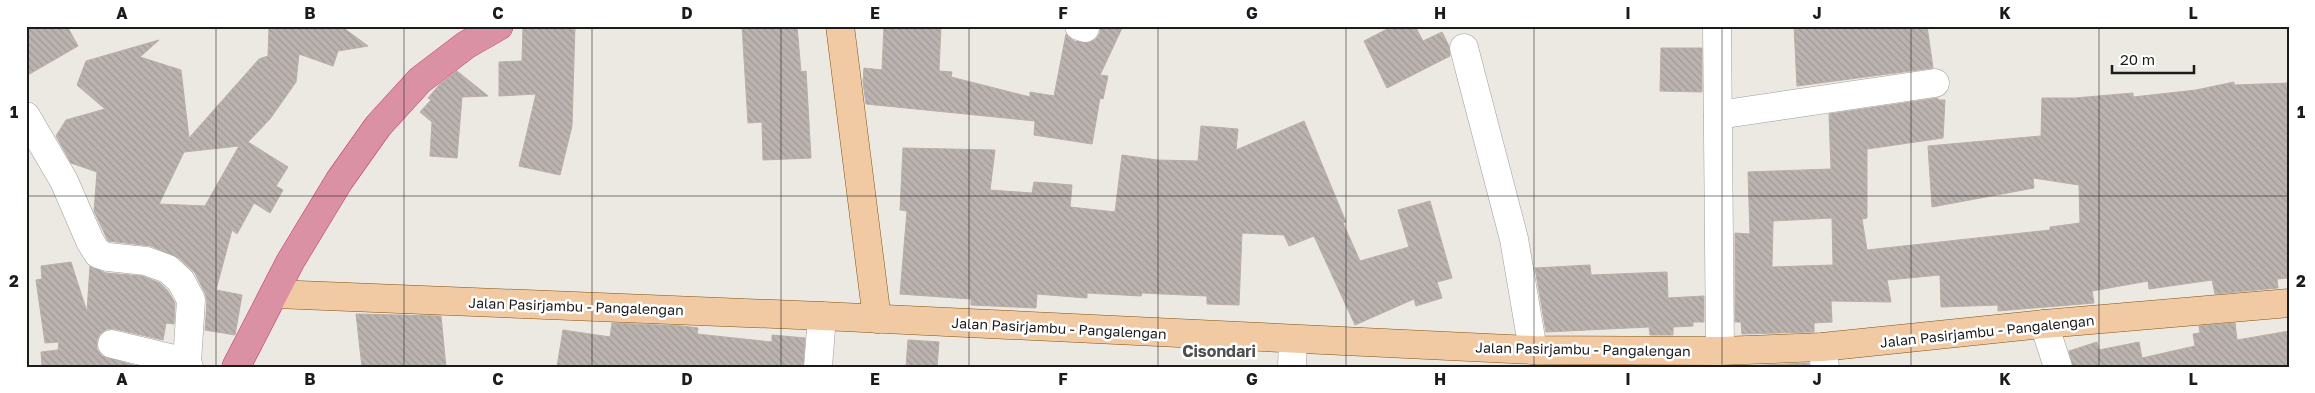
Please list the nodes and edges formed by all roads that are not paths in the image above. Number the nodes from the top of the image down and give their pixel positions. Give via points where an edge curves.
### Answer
1 (499, 26) edge
2 (840, 26) edge
3 (1717, 26) edge
4 (1464, 48) dead end
5 (1935, 83) dead end
6 (1718, 115) junction
7 (26, 116) edge
8 (275, 294) junction
9 (2289, 303) edge
10 (822, 316) junction
11 (876, 319) junction
12 (2044, 324) junction
13 (1293, 339) junction
14 (112, 344) dead end
15 (1533, 350) junction
16 (1720, 351) junction
17 (1824, 357) edge
18 (188, 364) edge
19 (236, 367) edge
20 (818, 367) edge
21 (1292, 367) edge
22 (2058, 367) edge

1 - 8 highway via 466,45 420,80 378,126 339,181 290,262
2 - 11 main road
3 - 6 street
4 - 15 street via 1514,239
5 - 6 street
6 - 16 street
7 - 18 street via 64,181 98,254 146,261 168,269 181,281 190,300
8 - 10 main road, Jalan Pasirjambu - Pangalengan
8 - 19 highway
9 - 12 main road, Jalan Pasirjambu - Pangalengan
10 - 11 main road, Jalan Pasirjambu - Pangalengan
10 - 20 street
11 - 13 main road, Jalan Pasirjambu - Pangalengan
12 - 17 main road, Jalan Pasirjambu - Pangalengan
12 - 22 street
13 - 15 main road, Jalan Pasirjambu - Pangalengan
13 - 21 street
14 - 18 street
15 - 16 main road, Jalan Pasirjambu - Pangalengan
16 - 17 main road, Jalan Pasirjambu - Pangalengan

